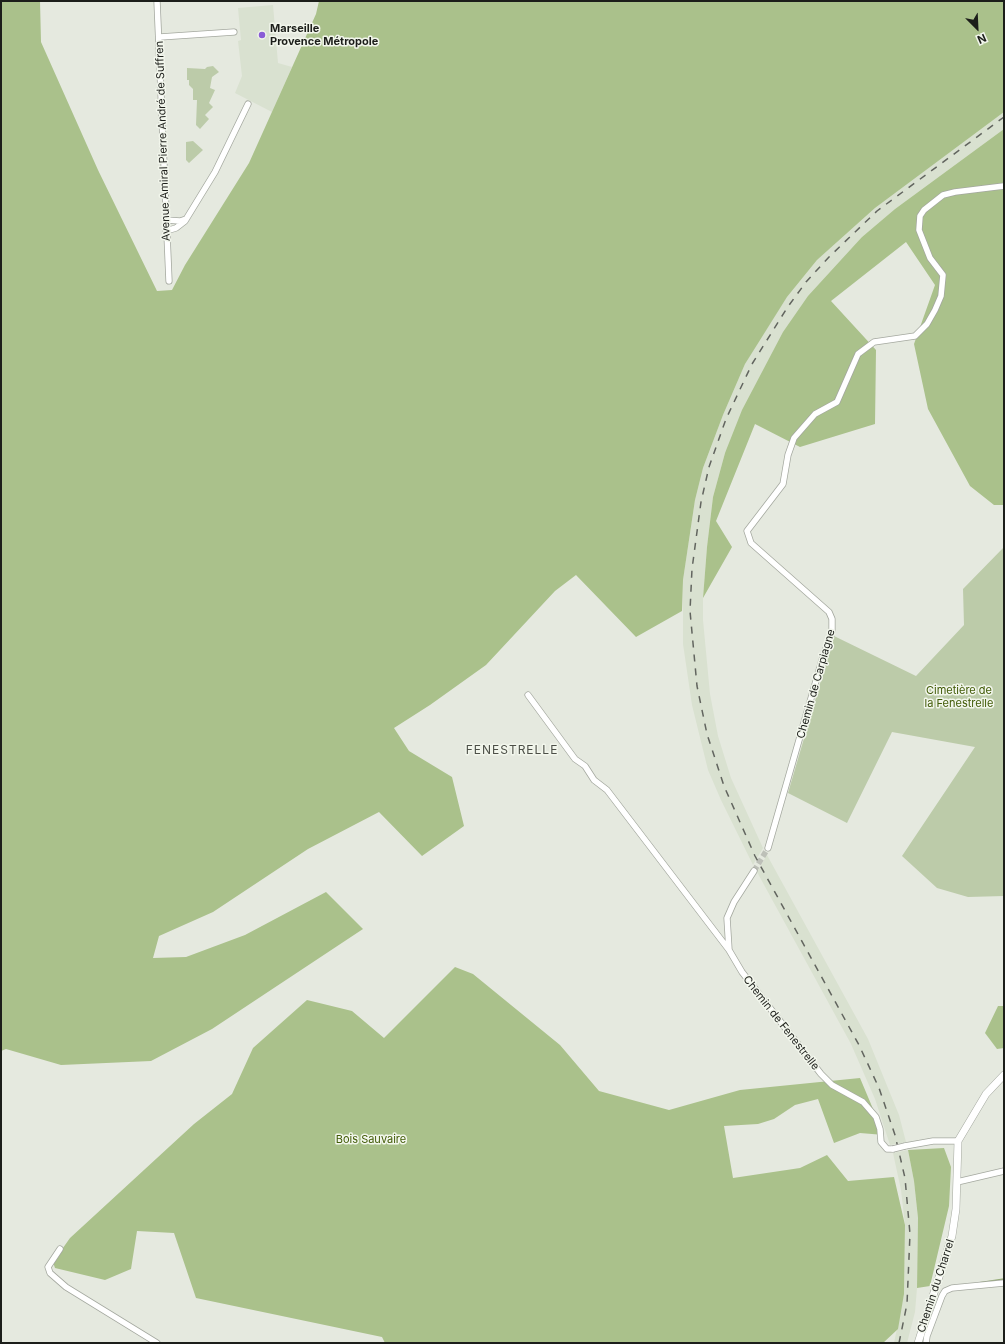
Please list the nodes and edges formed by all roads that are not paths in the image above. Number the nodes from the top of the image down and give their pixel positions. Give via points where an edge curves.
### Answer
1 (158, 1) edge
2 (234, 32) dead end
3 (160, 37) junction
4 (248, 104) dead end
5 (1004, 186) edge
6 (187, 218) junction
7 (166, 220) junction
8 (166, 231) junction
9 (169, 281) dead end
10 (528, 695) dead end
11 (768, 848) tunnel mouth
12 (754, 871) tunnel mouth
13 (729, 950) junction
14 (1004, 1075) edge
15 (958, 1141) junction
16 (1004, 1172) edge
17 (957, 1182) junction
18 (60, 1249) dead end
19 (1004, 1283) edge
20 (157, 1343) edge
21 (918, 1343) edge
22 (926, 1343) edge

1 - 3 street, Avenue Amiral Pierre André de Suffren
2 - 3 street
3 - 7 street, Avenue Amiral Pierre André de Suffren
4 - 6 street via 215,172
5 - 11 street, Chemin de Carpiagne via 943,195 924,210 920,216 919,230 930,258 943,275 940,296 933,313 921,332 915,336 874,342 858,354 837,402 815,414 794,438 782,484 747,531 751,543 829,612 832,619 832,632
6 - 7 street via 180,221
6 - 8 street via 176,228
7 - 8 street, Avenue Amiral Pierre André de Suffren
8 - 9 street, Avenue Amiral Pierre André de Suffren
10 - 13 street via 574,759 585,766 594,780 607,790
12 - 13 street, Chemin de Fenestrelle via 727,918
13 - 15 street, Chemin de Fenestrelle, bridge via 742,972 822,1074 832,1085 863,1102 876,1118 881,1142 887,1150 933,1141
14 - 15 street, Chemin du Charrel via 986,1094
15 - 17 street, Chemin du Charrel
16 - 17 street
17 - 21 street, Chemin du Charrel via 952,1236
18 - 20 street via 48,1268 50,1273 66,1287
19 - 22 street via 952,1288 945,1291

